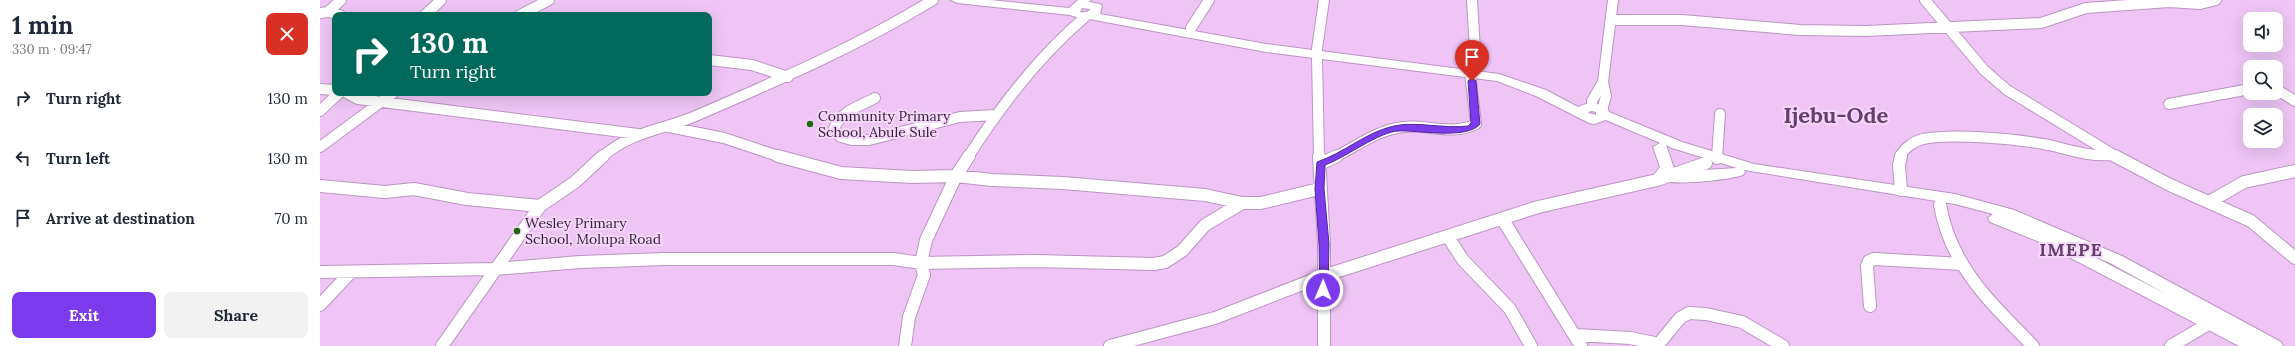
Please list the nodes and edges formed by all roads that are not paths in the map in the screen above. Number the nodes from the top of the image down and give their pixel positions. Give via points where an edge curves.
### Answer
1 (341, 0) edge
2 (441, 0) edge
3 (549, 0) edge
4 (933, 0) edge
5 (957, 0) edge
6 (1014, 0) edge
7 (1209, 0) edge
8 (1324, 0) edge
9 (1472, 0) edge
10 (1613, 0) edge
11 (1926, 0) edge
12 (2216, 0) edge
13 (1085, 8) edge
14 (324, 12) edge
15 (428, 12) edge
16 (526, 12) edge
17 (1611, 20) junction
18 (1946, 27) junction
19 (1191, 28) junction
20 (1317, 53) junction
21 (712, 60) edge
22 (1473, 70) junction
23 (789, 77) junction
24 (320, 89) edge
25 (332, 90) edge
26 (2243, 90) edge
27 (2283, 93) edge
28 (336, 96) edge
29 (352, 96) edge
30 (389, 96) edge
31 (875, 98) dead end
32 (382, 101) junction
33 (2295, 101) edge
34 (2169, 104) dead end
35 (320, 110) edge
36 (1594, 112) junction
37 (1720, 114) dead end
38 (995, 115) junction
39 (668, 126) junction
40 (638, 134) junction
41 (320, 147) edge
42 (1660, 147) junction
43 (2114, 155) junction
44 (1711, 160) junction
45 (1320, 164) junction
46 (2295, 171) edge
47 (1738, 172) junction
48 (956, 176) junction
49 (1662, 179) junction
50 (320, 186) edge
51 (1320, 189) junction
52 (1901, 190) junction
53 (2208, 202) junction
54 (1242, 203) junction
55 (1940, 205) junction
56 (540, 206) junction
57 (1503, 220) junction
58 (1448, 237) junction
59 (2295, 258) edge
60 (921, 263) junction
61 (1962, 264) junction
62 (495, 269) junction
63 (320, 272) edge
64 (351, 272) junction
65 (1323, 276) junction
66 (320, 304) edge
67 (1870, 306) dead end
68 (2210, 323) junction
69 (1578, 341) edge
70 (1141, 342) edge
71 (1658, 345) edge
72 (442, 346) edge
73 (905, 346) edge
74 (1110, 346) edge
75 (1324, 346) edge
76 (1531, 346) edge
77 (1783, 346) edge
78 (2033, 346) edge
79 (2171, 346) edge
80 (2253, 346) edge
81 (2275, 346) edge

1 - 14 street
2 - 15 street
3 - 16 street
4 - 23 street via 859,44
5 - 13 main road
6 - 13 main road
7 - 19 street
8 - 20 street
9 - 22 street
10 - 17 street
11 - 18 street
12 - 18 street via 2200,4 2169,2 2086,8 2041,23
13 - 19 main road
13 - 20 main road via 1245,45
13 - 38 street
17 - 18 street via 1682,20 1828,32
17 - 36 street via 1603,82 1606,96
18 - 43 street via 1994,81
19 - 20 main road
20 - 22 main road
20 - 45 street
21 - 23 street via 752,65
22 - 36 main road
22 - 45 street via 1476,124 1470,128 1396,128
23 - 39 street
24 - 25 street
26 - 34 street
27 - 33 street
28 - 35 street
29 - 32 street via 358,99
30 - 32 street
31 - 38 street via 851,109 836,121 833,131 852,140 869,140 960,117
32 - 40 street
32 - 41 street
36 - 42 main road
36 - 44 main road
37 - 44 street
38 - 48 street
39 - 40 street
39 - 48 street via 724,138 793,161 840,173 864,176
40 - 56 street via 612,149 568,188
42 - 44 main road
42 - 49 main road via 1667,168
43 - 52 street via 2094,156 2043,144 1996,138 1923,139 1913,142 1900,154 1898,161
43 - 53 street
44 - 47 main road
44 - 49 street
44 - 52 main road via 1777,173
45 - 51 street
46 - 53 street via 2244,182
47 - 49 main road
47 - 55 main road via 1778,182
48 - 54 street via 1205,195
48 - 60 street via 926,240
49 - 57 street via 1570,199
50 - 56 street via 385,192 414,189
51 - 54 street via 1261,203
51 - 65 street via 1324,244
52 - 81 main road via 1989,206 2040,225 2117,260
53 - 59 street via 2251,221
54 - 60 street via 1205,225 1182,251 1166,262 1141,265 1035,261
55 - 61 street via 1944,232
55 - 68 main road via 1998,219 2031,232
56 - 62 street
57 - 58 street
57 - 69 street
58 - 65 street
58 - 76 street via 1463,260 1510,309
60 - 62 street via 894,259 665,259
60 - 73 street via 924,275 909,317
61 - 67 street via 1874,259 1869,261 1867,266
61 - 78 street via 2000,314
62 - 64 street
62 - 72 street
63 - 64 street
64 - 66 street
65 - 70 street via 1215,318
65 - 75 street
68 - 79 street
68 - 80 main road
69 - 71 street via 1630,338
70 - 74 street
71 - 77 street via 1680,318 1689,313 1742,322

